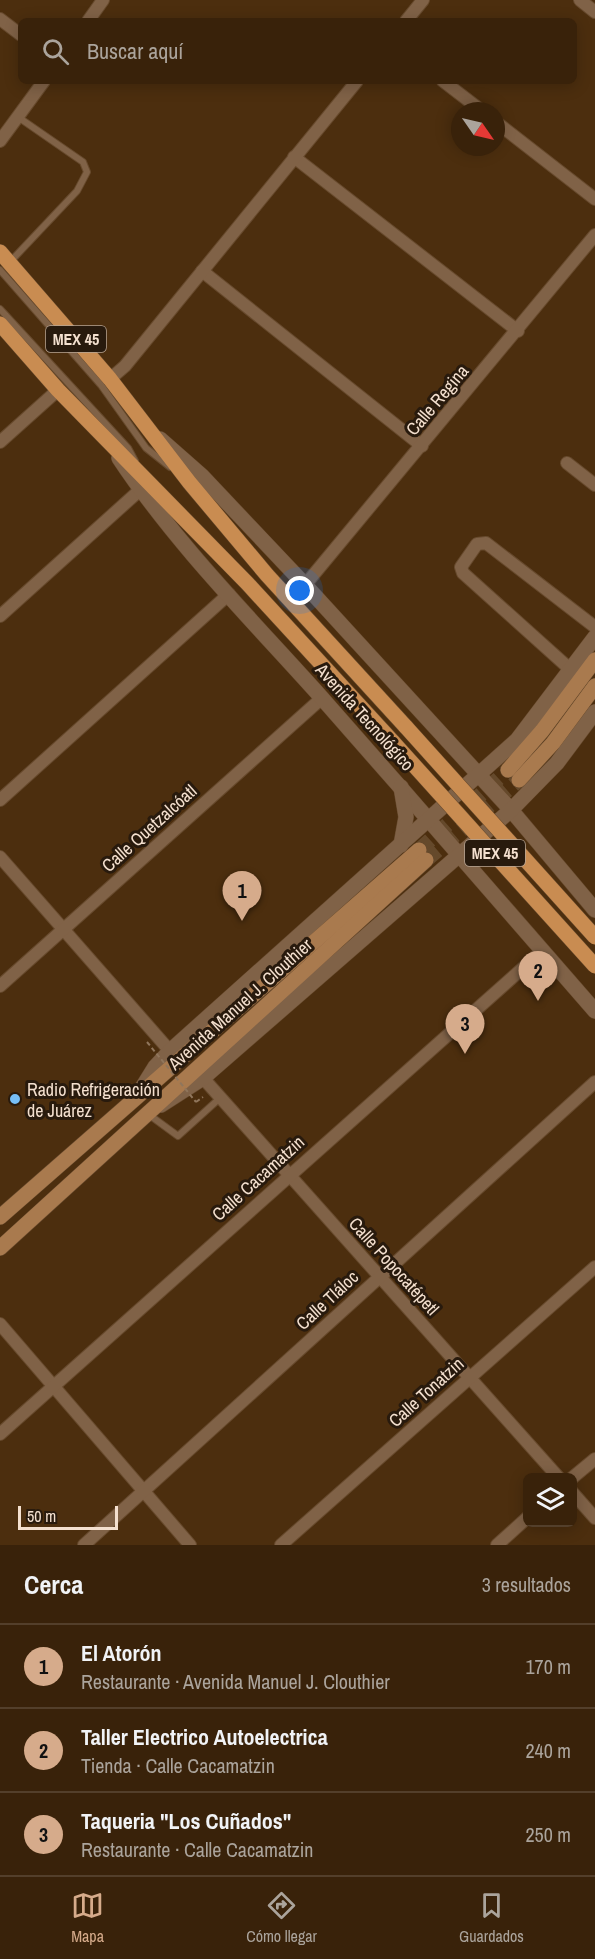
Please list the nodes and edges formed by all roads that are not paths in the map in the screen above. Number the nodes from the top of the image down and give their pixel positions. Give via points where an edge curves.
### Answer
1 (103, 0) edge
2 (423, 0) edge
3 (580, 0) edge
4 (595, 12) edge
5 (90, 18) edge
6 (408, 18) edge
7 (0, 20) edge
8 (18, 33) edge
9 (42, 84) edge
10 (355, 84) edge
11 (447, 84) edge
12 (470, 102) edge
13 (18, 117) junction
14 (505, 129) edge
15 (0, 141) edge
16 (294, 157) junction
17 (595, 199) edge
18 (595, 235) edge
19 (3, 262) edge
20 (202, 271) junction
21 (0, 309) edge
22 (0, 324) edge
23 (518, 332) junction
24 (110, 379) junction
25 (58, 390) junction
26 (148, 429) junction
27 (0, 442) edge
28 (422, 446) junction
29 (567, 463) dead end
30 (142, 482) junction
31 (189, 482) junction
32 (595, 485) edge
33 (305, 585) junction
34 (229, 594) junction
35 (0, 616) edge
36 (595, 627) edge
37 (595, 637) edge
38 (595, 660) edge
39 (572, 670) junction
40 (595, 686) edge
41 (321, 698) junction
42 (595, 712) edge
43 (478, 775) junction
44 (401, 787) junction
45 (0, 800) edge
46 (511, 810) junction
47 (431, 819) junction
48 (401, 845) junction
49 (460, 855) junction
50 (0, 856) edge
51 (595, 910) edge
52 (63, 928) junction
53 (595, 936) edge
54 (542, 951) junction
55 (595, 966) edge
56 (0, 986) edge
57 (595, 1011) edge
58 (170, 1051) junction
59 (203, 1078) junction
60 (595, 1082) edge
61 (137, 1096) junction
62 (220, 1098) junction
63 (150, 1112) junction
64 (288, 1175) junction
65 (0, 1217) edge
66 (0, 1248) edge
67 (595, 1267) edge
68 (379, 1276) junction
69 (0, 1324) edge
70 (470, 1377) junction
71 (53, 1386) junction
72 (0, 1434) edge
73 (595, 1459) edge
74 (555, 1473) edge
75 (577, 1475) edge
76 (145, 1492) junction
77 (577, 1497) edge
78 (595, 1518) edge
79 (523, 1521) edge
80 (84, 1545) edge
81 (190, 1545) edge
82 (281, 1545) edge
83 (496, 1545) edge

1 - 5 street
2 - 6 street
3 - 4 street
7 - 8 street
9 - 13 street
10 - 16 street
11 - 12 street
13 - 15 street
13 - 19 lane via 83,162 87,172 77,191
14 - 17 street
16 - 20 street
16 - 23 street
18 - 23 street, Calle Regina
19 - 24 main road, Avenida Tecnológico / MEX 45
19 - 31 lane via 146,448
20 - 24 street
20 - 28 street
21 - 30 lane via 128,448
22 - 25 main road, Avenida Tecnológico / MEX 45
23 - 28 street, Calle Regina
24 - 26 main road, Avenida Tecnológico / MEX 45
25 - 27 street
25 - 30 main road, Avenida Tecnológico / MEX 45
26 - 31 main road, Avenida Tecnológico / MEX 45
26 - 33 street, Avenida Tecnológico via 202,476
28 - 33 street, Calle Regina
29 - 32 street
30 - 34 street, Avenida Tecnológico
30 - 35 street
30 - 55 main road, Avenida Tecnológico / MEX 45, bridge via 247,583
31 - 53 main road, Avenida Tecnológico / MEX 45, bridge via 267,574
33 - 43 street, Avenida Tecnológico
34 - 41 street, Avenida Tecnológico
34 - 45 street
36 - 39 street via 483,542 477,544 461,567 463,573
37 - 39 street
38 - 40 main road via 513,775 553,742
39 - 43 street via 532,723
41 - 44 street, Avenida Tecnológico
41 - 52 street, Calle Quetzalcóatl
42 - 46 street via 557,763
43 - 46 street, Avenida Tecnológico
43 - 47 street
44 - 47 street, Avenida Tecnológico
44 - 48 street via 406,817
46 - 49 street
46 - 51 street, Avenida Tecnológico
47 - 48 street
47 - 49 street, Avenida Tecnológico
48 - 58 street
49 - 54 street, Avenida Tecnológico
49 - 59 street
50 - 52 street
52 - 56 street, Calle Quetzalcóatl
52 - 58 street
54 - 57 street, Avenida Tecnológico
54 - 64 street, Calle Cacamatzin
58 - 61 street
59 - 62 street, Calle Popocatépetl
59 - 63 street
60 - 68 street, Calle Tláloc
61 - 63 main road, Avenida Manuel J. Clouthier via 422,855
61 - 65 main road, Avenida Manuel J. Clouthier
62 - 63 lane via 176,1136
62 - 64 street, Calle Popocatépetl
63 - 66 main road, Avenida Manuel J. Clouthier
64 - 68 street, Calle Popocatépetl
64 - 71 street, Calle Cacamatzin
67 - 70 street, Calle Tonatzin
68 - 70 street, Calle Popocatépetl
68 - 76 street, Calle Tláloc
69 - 71 street
70 - 74 street, Calle Popocatépetl
70 - 82 street, Calle Tonatzin
71 - 72 street, Calle Cacamatzin
71 - 76 street
73 - 75 street
76 - 80 street, Calle Tláloc
76 - 81 street
77 - 78 street
79 - 83 street

